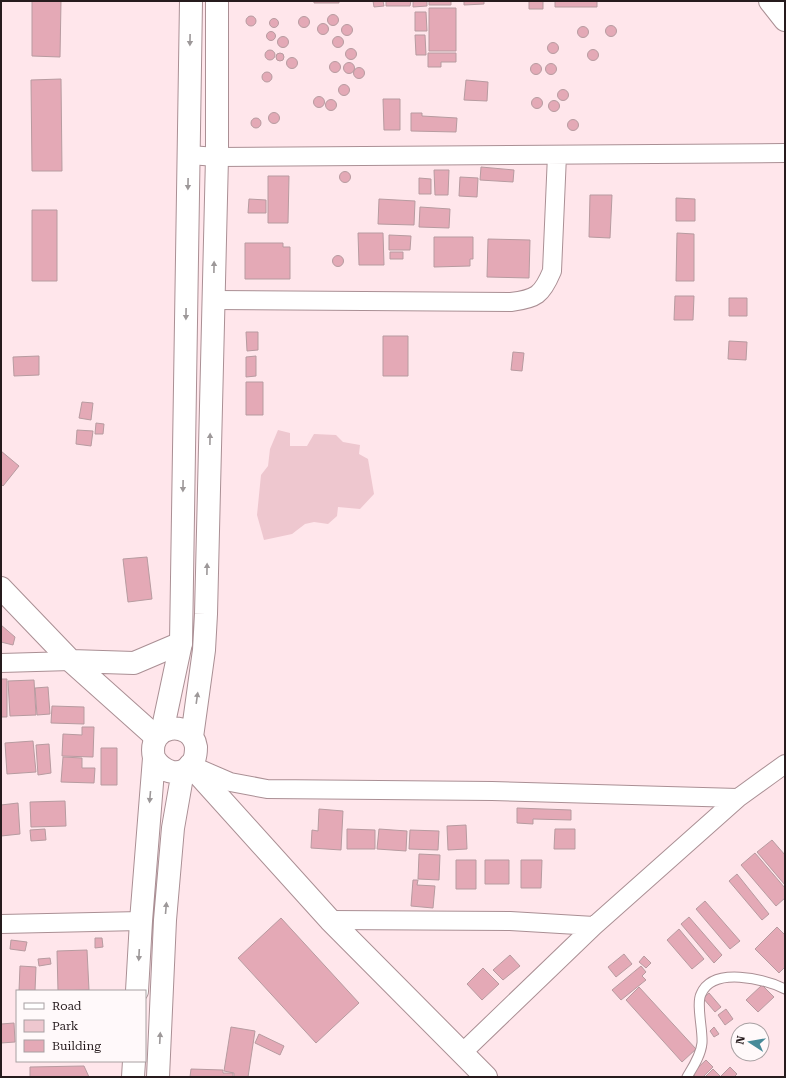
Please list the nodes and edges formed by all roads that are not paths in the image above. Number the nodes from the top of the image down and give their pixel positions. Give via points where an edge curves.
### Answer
1 (191, 1) edge
2 (217, 1) edge
3 (770, 1) edge
4 (785, 20) edge
5 (785, 153) edge
6 (189, 155) junction
7 (557, 155) junction
8 (217, 157) junction
9 (214, 300) junction
10 (1, 588) edge
11 (181, 643) junction
12 (71, 661) junction
13 (1, 663) edge
14 (192, 737) junction
15 (157, 743) junction
16 (785, 764) edge
17 (187, 768) junction
18 (738, 798) junction
19 (330, 920) junction
20 (141, 921) junction
21 (1, 924) edge
22 (594, 926) junction
23 (785, 989) edge
24 (137, 990) edge
25 (462, 1053) junction
26 (134, 1062) edge
27 (133, 1077) edge
28 (158, 1077) edge
29 (486, 1077) edge
30 (687, 1077) edge

1 -> 6 main road
2 - 8 main road
3 - 4 main road
5 - 7 street
6 - 8 street
6 -> 11 main road
7 - 8 street
7 - 9 street via 552,272 540,292 529,299 511,302
9 -> 8 main road
14 -> 9 main road via 206,621
10 - 12 main road
11 - 12 main road via 134,663
11 - 15 main road
12 - 13 street
12 - 15 main road
14 - 15 main road via 187,732 168,729
14 - 17 main road via 196,751
15 - 17 main road via 158,766 174,773
15 -> 20 main road
16 - 18 street
17 - 18 street via 230,782 267,789 492,791
17 - 19 main road
28 -> 17 main road via 165,920 173,828
18 - 22 street
19 - 22 street via 510,920
19 - 25 main road
20 - 21 street
20 -> 24 main road
22 - 25 street
23 - 30 lane via 755,978 728,978 710,982 700,995 702,1043
25 - 29 main road
26 - 27 main road

